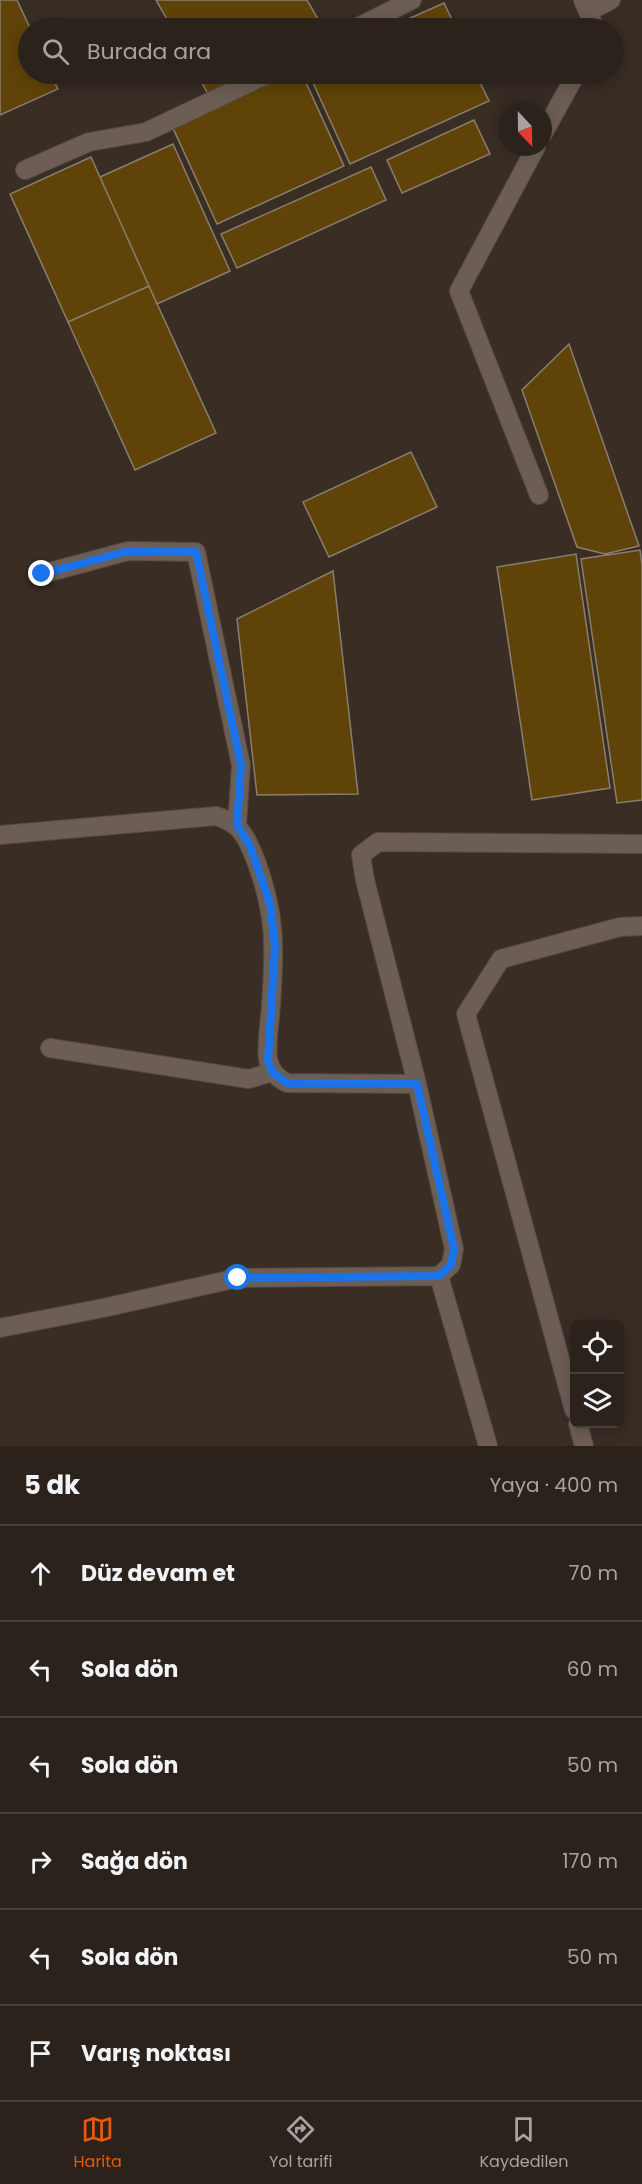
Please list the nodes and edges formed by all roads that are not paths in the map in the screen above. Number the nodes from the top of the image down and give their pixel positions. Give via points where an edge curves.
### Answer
1 (412, 0) edge
2 (611, 0) edge
3 (587, 13) edge
4 (376, 18) edge
5 (247, 84) edge
6 (570, 84) edge
7 (552, 118) edge
8 (531, 156) edge
9 (25, 170) dead end
10 (539, 495) dead end
11 (42, 574) dead end
12 (237, 825) junction
13 (0, 835) edge
14 (642, 844) edge
15 (642, 926) edge
16 (50, 1048) dead end
17 (272, 1072) junction
18 (417, 1084) junction
19 (439, 1276) junction
20 (0, 1328) edge
21 (570, 1395) edge
22 (579, 1428) edge
23 (488, 1446) edge
24 (584, 1446) edge

1 - 4 street
2 - 3 street
5 - 9 street via 146,132 89,142
6 - 7 street
8 - 10 street via 459,291
11 - 12 street via 128,551 196,552 241,765
12 - 13 street via 216,816
12 - 17 street via 262,878 273,923 268,1052
14 - 18 street via 378,842 362,855
15 - 21 street via 620,927 501,959 466,1014
16 - 17 street via 249,1079
17 - 18 street via 287,1083
18 - 19 street via 454,1249 451,1265
19 - 20 street via 238,1278
19 - 23 street
22 - 24 street

